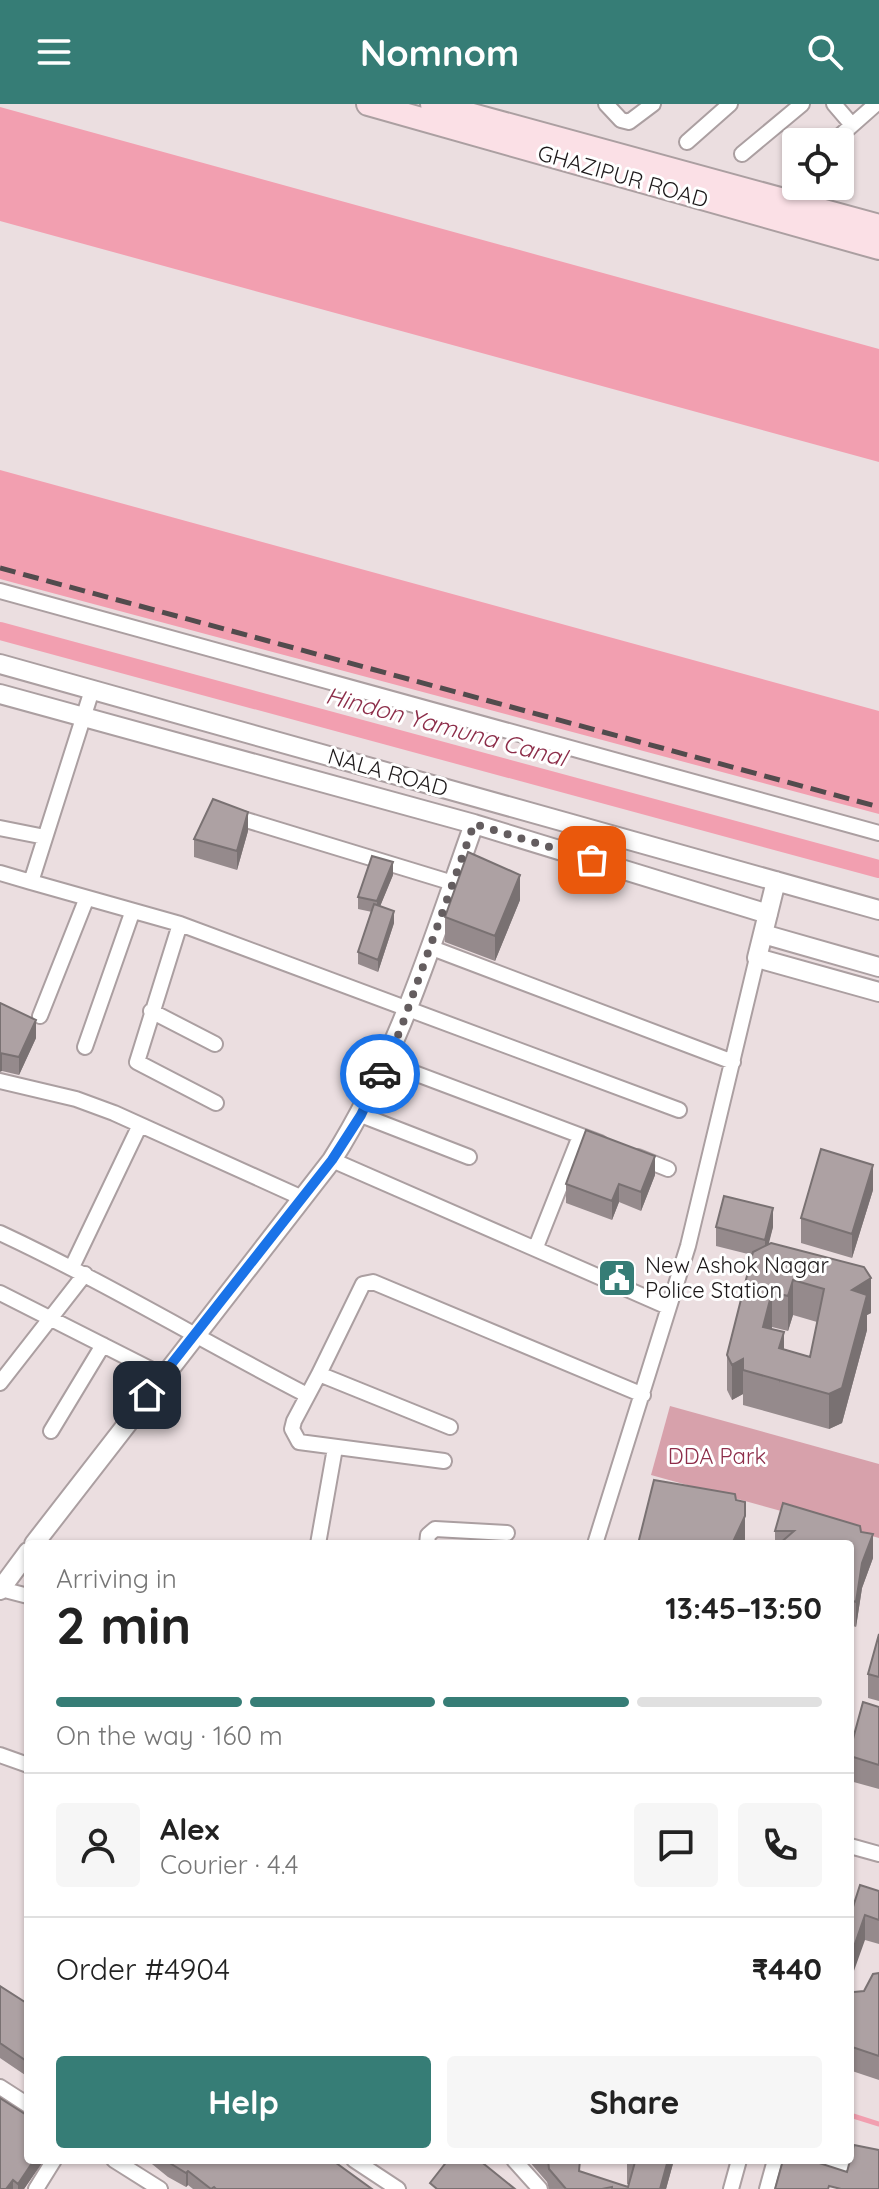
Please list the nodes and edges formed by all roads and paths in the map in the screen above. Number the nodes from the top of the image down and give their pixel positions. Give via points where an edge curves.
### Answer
1 (368, 104) edge
2 (432, 104) edge
3 (606, 104) edge
4 (653, 104) edge
5 (730, 104) edge
6 (802, 104) edge
7 (834, 104) edge
8 (875, 109) edge
9 (852, 125) junction
10 (849, 128) edge
11 (687, 142) dead end
12 (742, 154) dead end
13 (782, 198) edge
14 (782, 198) edge
15 (789, 200) edge
16 (879, 226) edge
17 (879, 248) edge
18 (0, 591) edge
19 (0, 664) edge
20 (92, 690) junction
21 (0, 694) edge
22 (170, 712) junction
23 (83, 717) junction
24 (161, 738) junction
25 (221, 812) edge
26 (474, 824) junction
27 (0, 828) edge
28 (879, 833) edge
29 (45, 837) junction
30 (0, 873) edge
31 (776, 881) junction
32 (31, 882) junction
33 (453, 883) junction
34 (86, 900) junction
35 (879, 910) edge
36 (132, 913) junction
37 (768, 914) junction
38 (180, 924) junction
39 (763, 934) junction
40 (432, 948) junction
41 (757, 958) junction
42 (879, 967) edge
43 (879, 992) edge
44 (408, 1008) junction
45 (151, 1011) junction
46 (40, 1016) dead end
47 (215, 1044) dead end
48 (85, 1047) dead end
49 (385, 1062) junction
50 (733, 1062) junction
51 (0, 1081) edge
52 (216, 1103) dead end
53 (679, 1110) dead end
54 (361, 1115) junction
55 (139, 1127) junction
56 (580, 1136) junction
57 (469, 1157) dead end
58 (332, 1160) junction
59 (668, 1169) dead end
60 (300, 1197) junction
61 (0, 1233) edge
62 (536, 1247) junction
63 (79, 1271) junction
64 (0, 1293) edge
65 (668, 1307) junction
66 (52, 1319) junction
67 (192, 1336) junction
68 (103, 1345) junction
69 (319, 1374) junction
70 (162, 1375) junction
71 (0, 1383) edge
72 (307, 1395) junction
73 (643, 1395) junction
74 (450, 1427) dead end
75 (51, 1431) dead end
76 (335, 1448) junction
77 (444, 1461) dead end
78 (507, 1533) dead end
79 (37, 1540) edge
80 (319, 1540) edge
81 (427, 1540) edge
82 (596, 1540) edge
83 (24, 1557) edge
84 (0, 1590) edge
85 (24, 1595) edge
86 (0, 1755) edge
87 (24, 1764) edge
88 (854, 1847) edge
89 (879, 1854) edge
90 (0, 2087) edge
91 (24, 2102) edge
92 (52, 2164) edge
93 (121, 2164) edge
94 (360, 2164) edge
95 (518, 2164) edge
96 (738, 2164) edge
97 (774, 2164) edge
98 (832, 2164) edge
99 (879, 2176) edge
100 (36, 2189) edge
101 (160, 2189) edge
102 (398, 2189) edge
103 (540, 2189) edge
104 (731, 2189) edge
105 (767, 2189) edge

1 - 13 main road, GHAZIPUR ROAD
2 - 14 main road, GHAZIPUR ROAD
3 - 4 street via 629,122
5 - 11 street
6 - 12 street
7 - 9 street
8 - 9 street
9 - 10 street
15 - 16 main road, GHAZIPUR ROAD
15 - 17 main road, GHAZIPUR ROAD
18 - 28 street
19 - 20 street, NALA ROAD
20 - 22 street, NALA ROAD
20 - 23 street
21 - 23 street, NALA ROAD
22 - 24 street
22 - 31 street, NALA ROAD
23 - 24 street, NALA ROAD
23 - 29 street
24 - 26 street, NALA ROAD
25 - 33 street
26 - 33 street
26 - 37 street, NALA ROAD
27 - 29 street
29 - 32 street
30 - 32 street
31 - 35 street, NALA ROAD
31 - 37 street
32 - 34 street
33 - 40 street
34 - 36 street
34 - 46 street
36 - 38 street
36 - 48 street
37 - 39 street
38 - 44 street
38 - 45 street
39 - 41 street
39 - 42 street
40 - 44 street
40 - 50 street
41 - 43 street
41 - 50 street
44 - 49 street
44 - 53 street
45 - 47 street
45 - 52 street via 138,1066
49 - 54 street
49 - 56 street
50 - 65 street
51 - 55 street via 76,1099
54 - 57 street
54 - 58 street
55 - 60 street
55 - 63 street
56 - 59 street
56 - 62 street
58 - 60 street
58 - 62 street
60 - 67 street
61 - 63 street
62 - 65 street
63 - 66 street
63 - 67 street
64 - 66 street
65 - 73 street
66 - 68 street
66 - 71 street
67 - 70 street
67 - 72 street
68 - 70 street
68 - 75 street
69 - 72 street
69 - 73 street via 360,1287 373,1282
69 - 74 street
70 - 79 street
72 - 76 street via 294,1421 295,1437
73 - 82 street
76 - 77 street
76 - 80 street
78 - 81 street via 435,1529
83 - 84 street
84 - 85 street
86 - 87 street
88 - 89 street
90 - 91 street
92 - 100 street
93 - 101 street
94 - 102 street
95 - 103 street
96 - 104 street
97 - 105 street
98 - 99 street

